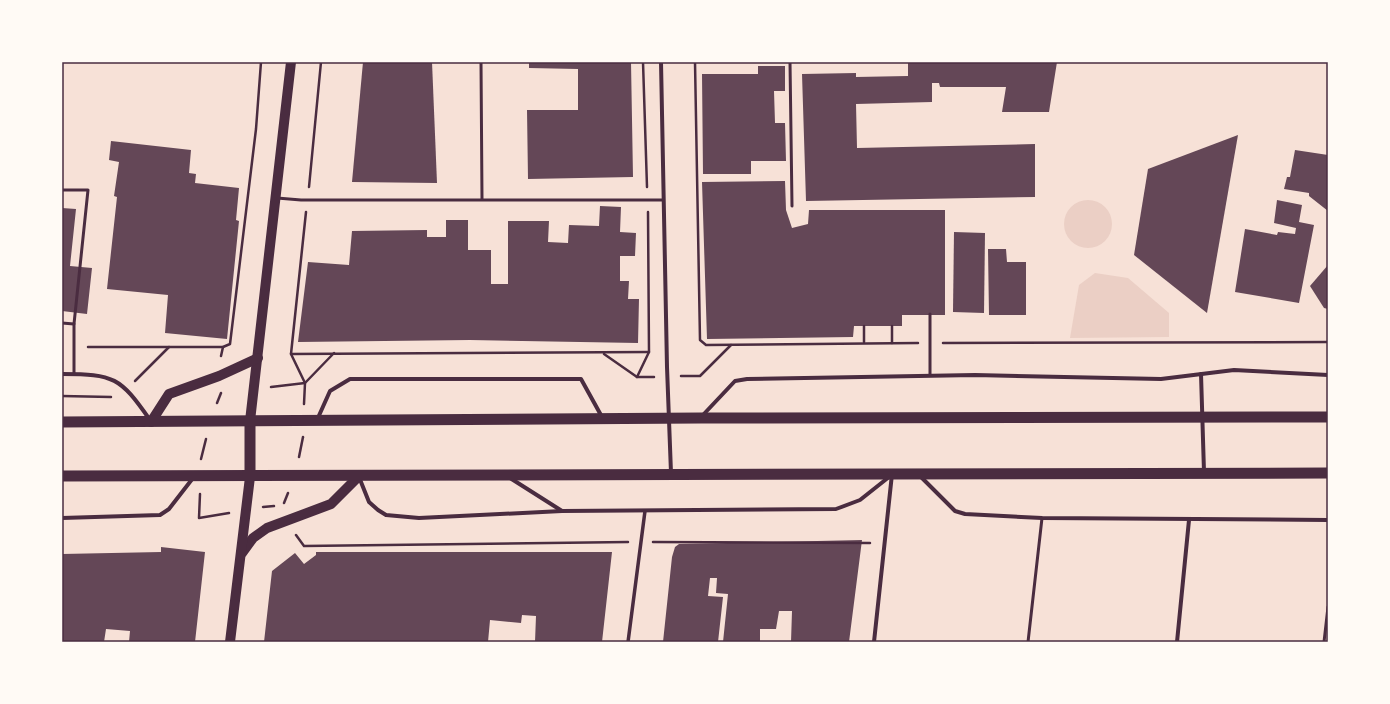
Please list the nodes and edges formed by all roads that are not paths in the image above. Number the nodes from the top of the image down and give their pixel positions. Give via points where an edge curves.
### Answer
1 (291, 62) edge
2 (480, 62) edge
3 (661, 62) edge
4 (790, 62) edge
5 (62, 190) edge
6 (274, 197) junction
7 (482, 199) junction
8 (663, 200) junction
9 (792, 206) dead end
10 (930, 314) dead end
11 (62, 323) edge
12 (74, 324) junction
13 (258, 358) junction
14 (62, 374) edge
15 (74, 374) junction
16 (1200, 374) junction
17 (930, 375) junction
18 (1328, 375) edge
19 (1203, 417) junction
20 (1328, 417) edge
21 (602, 418) junction
22 (668, 418) junction
23 (701, 418) junction
24 (316, 420) junction
25 (250, 421) junction
26 (62, 422) edge
27 (151, 422) junction
28 (1204, 472) junction
29 (1328, 473) edge
30 (504, 474) junction
31 (892, 474) junction
32 (919, 474) junction
33 (62, 476) edge
34 (194, 476) junction
35 (359, 476) junction
36 (671, 476) junction
37 (250, 477) junction
38 (645, 511) junction
39 (562, 512) junction
40 (62, 518) edge
41 (1042, 518) junction
42 (1189, 520) junction
43 (1328, 520) edge
44 (241, 555) junction
45 (1328, 607) edge
46 (230, 642) edge
47 (628, 642) edge
48 (874, 642) edge
49 (1028, 642) edge
50 (1177, 642) edge
51 (1324, 642) edge

1 - 6 main road
2 - 7 lane
3 - 8 street
4 - 9 lane
5 - 12 lane via 88,190
6 - 7 lane via 307,200
6 - 13 main road
7 - 8 lane
8 - 22 street
10 - 17 lane
11 - 12 lane
12 - 15 lane
13 - 25 main road
13 - 27 main road via 170,394
14 - 15 street
15 - 27 street via 102,376 120,383 133,395
16 - 17 street via 1161,379
16 - 18 street via 1234,370
16 - 19 street
17 - 23 street via 735,381
19 - 20 highway
19 - 23 highway
19 - 28 street
21 - 22 highway
21 - 24 highway
21 - 24 street via 581,379 350,379 330,391
22 - 23 highway
22 - 36 street
24 - 25 highway
25 - 27 highway
25 - 37 highway
26 - 27 highway
28 - 29 highway
28 - 32 highway
30 - 35 highway
30 - 36 highway
30 - 39 street
31 - 32 highway
31 - 36 highway
31 - 38 street via 860,500 836,509
31 - 48 street
32 - 41 street via 955,511 965,514
33 - 34 highway
34 - 37 highway
34 - 40 street via 169,509 160,515
35 - 37 highway
35 - 39 street via 369,502 386,515 419,518
35 - 44 main road via 331,504 267,528 253,538
37 - 44 main road
38 - 39 street
38 - 47 street
41 - 42 street
41 - 49 lane
42 - 43 street
42 - 50 street
44 - 46 main road
45 - 51 lane

